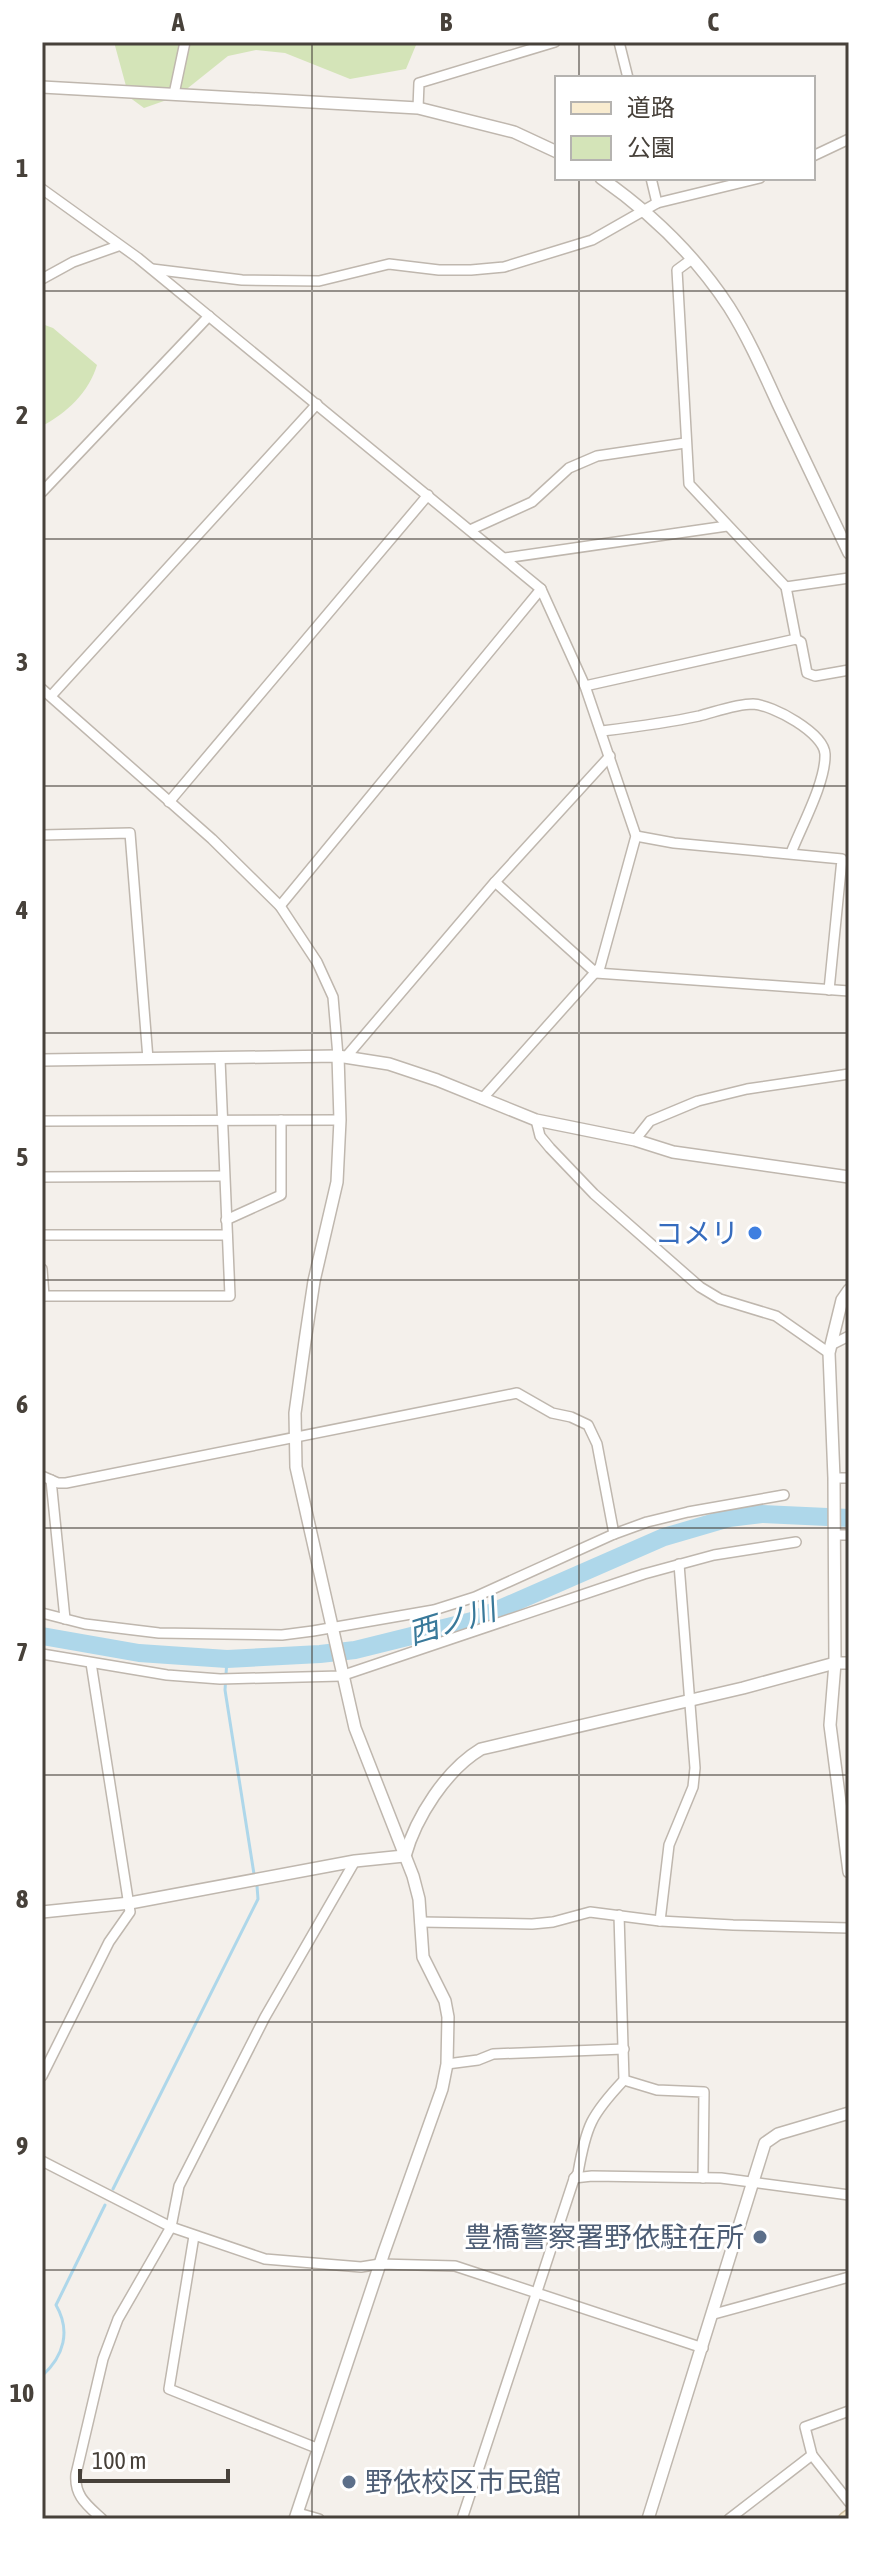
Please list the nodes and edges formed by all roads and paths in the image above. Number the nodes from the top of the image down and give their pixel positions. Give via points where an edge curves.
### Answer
1 (185, 42) edge
2 (555, 42) edge
3 (619, 42) edge
4 (628, 76) edge
5 (42, 87) edge
6 (174, 94) junction
7 (418, 108) junction
8 (849, 139) edge
9 (555, 151) edge
10 (815, 155) edge
11 (604, 180) edge
12 (651, 180) edge
13 (752, 180) edge
14 (42, 189) edge
15 (657, 203) junction
16 (644, 209) junction
17 (118, 246) junction
18 (692, 259) junction
19 (151, 269) junction
20 (42, 279) edge
21 (209, 316) junction
22 (317, 404) junction
23 (685, 443) junction
24 (42, 492) edge
25 (428, 495) junction
26 (727, 526) junction
27 (470, 530) junction
28 (849, 553) edge
29 (505, 558) junction
30 (849, 578) edge
31 (786, 587) junction
32 (541, 589) junction
33 (796, 639) junction
34 (849, 670) edge
35 (585, 686) junction
36 (42, 689) edge
37 (51, 696) junction
38 (602, 731) junction
39 (610, 756) junction
40 (169, 802) junction
41 (42, 835) edge
42 (636, 836) junction
43 (791, 853) junction
44 (495, 882) junction
45 (280, 906) junction
46 (596, 973) junction
47 (829, 990) junction
48 (849, 991) edge
49 (342, 1057) junction
50 (148, 1059) junction
51 (220, 1059) junction
52 (42, 1060) edge
53 (849, 1074) edge
54 (482, 1099) junction
55 (222, 1119) junction
56 (281, 1120) junction
57 (340, 1120) junction
58 (536, 1120) junction
59 (42, 1121) edge
60 (635, 1140) junction
61 (224, 1176) junction
62 (42, 1177) edge
63 (849, 1177) edge
64 (226, 1220) junction
65 (42, 1235) edge
66 (227, 1235) junction
67 (42, 1269) edge
68 (849, 1290) edge
69 (43, 1296) edge
70 (849, 1336) edge
71 (830, 1349) junction
72 (294, 1439) junction
73 (46, 1478) edge
74 (834, 1478) junction
75 (849, 1478) edge
76 (784, 1495) dead end
77 (614, 1534) junction
78 (835, 1535) junction
79 (849, 1535) edge
80 (796, 1542) dead end
81 (679, 1564) junction
82 (42, 1613) edge
83 (65, 1619) junction
84 (334, 1627) junction
85 (42, 1654) edge
86 (91, 1663) junction
87 (835, 1663) junction
88 (849, 1663) edge
89 (341, 1676) junction
90 (689, 1701) junction
91 (847, 1842) edge
92 (404, 1856) junction
93 (355, 1861) junction
94 (849, 1872) edge
95 (130, 1903) junction
96 (42, 1912) edge
97 (619, 1915) junction
98 (660, 1921) junction
99 (420, 1922) junction
100 (849, 1928) edge
101 (624, 2049) junction
102 (447, 2064) junction
103 (42, 2076) edge
104 (624, 2080) junction
105 (849, 2113) edge
106 (42, 2161) edge
107 (703, 2178) junction
108 (574, 2179) junction
109 (754, 2182) junction
110 (849, 2195) edge
111 (171, 2227) junction
112 (194, 2236) junction
113 (380, 2264) junction
114 (849, 2277) edge
115 (536, 2293) junction
116 (714, 2314) junction
117 (703, 2348) junction
118 (849, 2411) edge
119 (319, 2449) junction
120 (812, 2455) junction
121 (849, 2502) edge
122 (296, 2516) edge
123 (102, 2519) edge
124 (319, 2519) edge
125 (462, 2519) edge
126 (648, 2519) edge
127 (729, 2519) edge

1 - 6 street
2 - 7 street via 419,83
3 - 4 street
5 - 6 street
6 - 7 street
7 - 9 street via 514,132
8 - 10 street
11 - 16 street
12 - 15 street
13 - 15 street
14 - 17 street
15 - 16 street
16 - 18 street
16 - 19 street via 592,240 504,267 439,270 383,264 319,281 242,280
17 - 19 street
17 - 20 street
18 - 23 street via 677,270
18 - 28 street via 752,348
19 - 21 street
21 - 22 street
21 - 24 street
22 - 25 street
22 - 37 street
23 - 26 street via 689,484
23 - 27 street via 597,456 569,468 532,502
25 - 27 street
25 - 40 street
26 - 29 street
26 - 31 street
27 - 29 street
29 - 32 street
30 - 31 street
31 - 33 street
32 - 35 street
32 - 45 street
33 - 34 street via 811,676
33 - 35 street
35 - 38 street
36 - 37 street
37 - 40 street
38 - 39 street
38 - 43 street via 753,704 806,727 825,755 821,779
39 - 42 street
39 - 44 street
40 - 45 street
41 - 50 street via 130,833
42 - 43 street
42 - 46 street
43 - 47 street via 842,859
44 - 46 street
44 - 49 street
45 - 49 street via 333,997
46 - 47 street
46 - 54 street
47 - 48 street
49 - 51 street
49 - 54 street via 389,1064
49 - 57 street
50 - 51 street
50 - 52 street
51 - 55 street
53 - 60 street via 698,1101 650,1121
54 - 58 street
55 - 56 street
55 - 59 street
55 - 61 street
56 - 57 street
56 - 64 street via 281,1195
57 - 72 street via 337,1182 314,1281
58 - 60 street
58 - 71 street via 540,1136 594,1194 700,1287 720,1299 776,1316
60 - 63 street via 673,1152
61 - 62 street
61 - 64 street
64 - 66 street
65 - 66 street
66 - 69 street via 230,1296
67 - 69 street
68 - 71 street
70 - 71 street
71 - 74 street
72 - 73 street via 66,1483
72 - 77 street via 525,1395 552,1413 588,1425 597,1444
72 - 84 street
73 - 83 street
74 - 75 street
74 - 78 street
76 - 77 street via 670,1515
77 - 84 street via 475,1597 434,1610
78 - 79 street
78 - 87 street
80 - 81 street
81 - 89 street
81 - 90 street
82 - 83 street
83 - 84 street via 196,1635 282,1635
84 - 89 street
85 - 86 street
86 - 89 street via 231,1680
86 - 95 street
87 - 88 street
87 - 90 street
87 - 91 street via 830,1725
89 - 92 street
90 - 92 street via 481,1749 456,1768
90 - 98 street via 693,1787 669,1845
91 - 94 street
92 - 93 street
92 - 99 street via 419,1899
93 - 95 street
93 - 111 street via 194,2154 179,2186
95 - 96 street
95 - 103 street via 130,1912 109,1942
97 - 98 street
97 - 99 street via 590,1912 532,1924
97 - 101 street
98 - 100 street
99 - 102 street via 423,1957 446,2009
101 - 102 street via 493,2054
101 - 104 street
102 - 113 street
104 - 107 street via 657,2090 704,2092
104 - 108 street via 591,2120
105 - 109 street via 769,2138
106 - 111 street
107 - 108 street
107 - 109 street
108 - 115 street
109 - 110 street
109 - 116 street
111 - 112 street
111 - 123 street via 103,2359 75,2486
112 - 113 street via 265,2259
112 - 119 street via 169,2389
113 - 115 street via 455,2266
113 - 119 street
114 - 116 street
115 - 117 street
115 - 125 street
116 - 117 street
117 - 126 street
118 - 120 street via 805,2427
119 - 122 street
120 - 121 street
120 - 127 street
122 - 124 street

